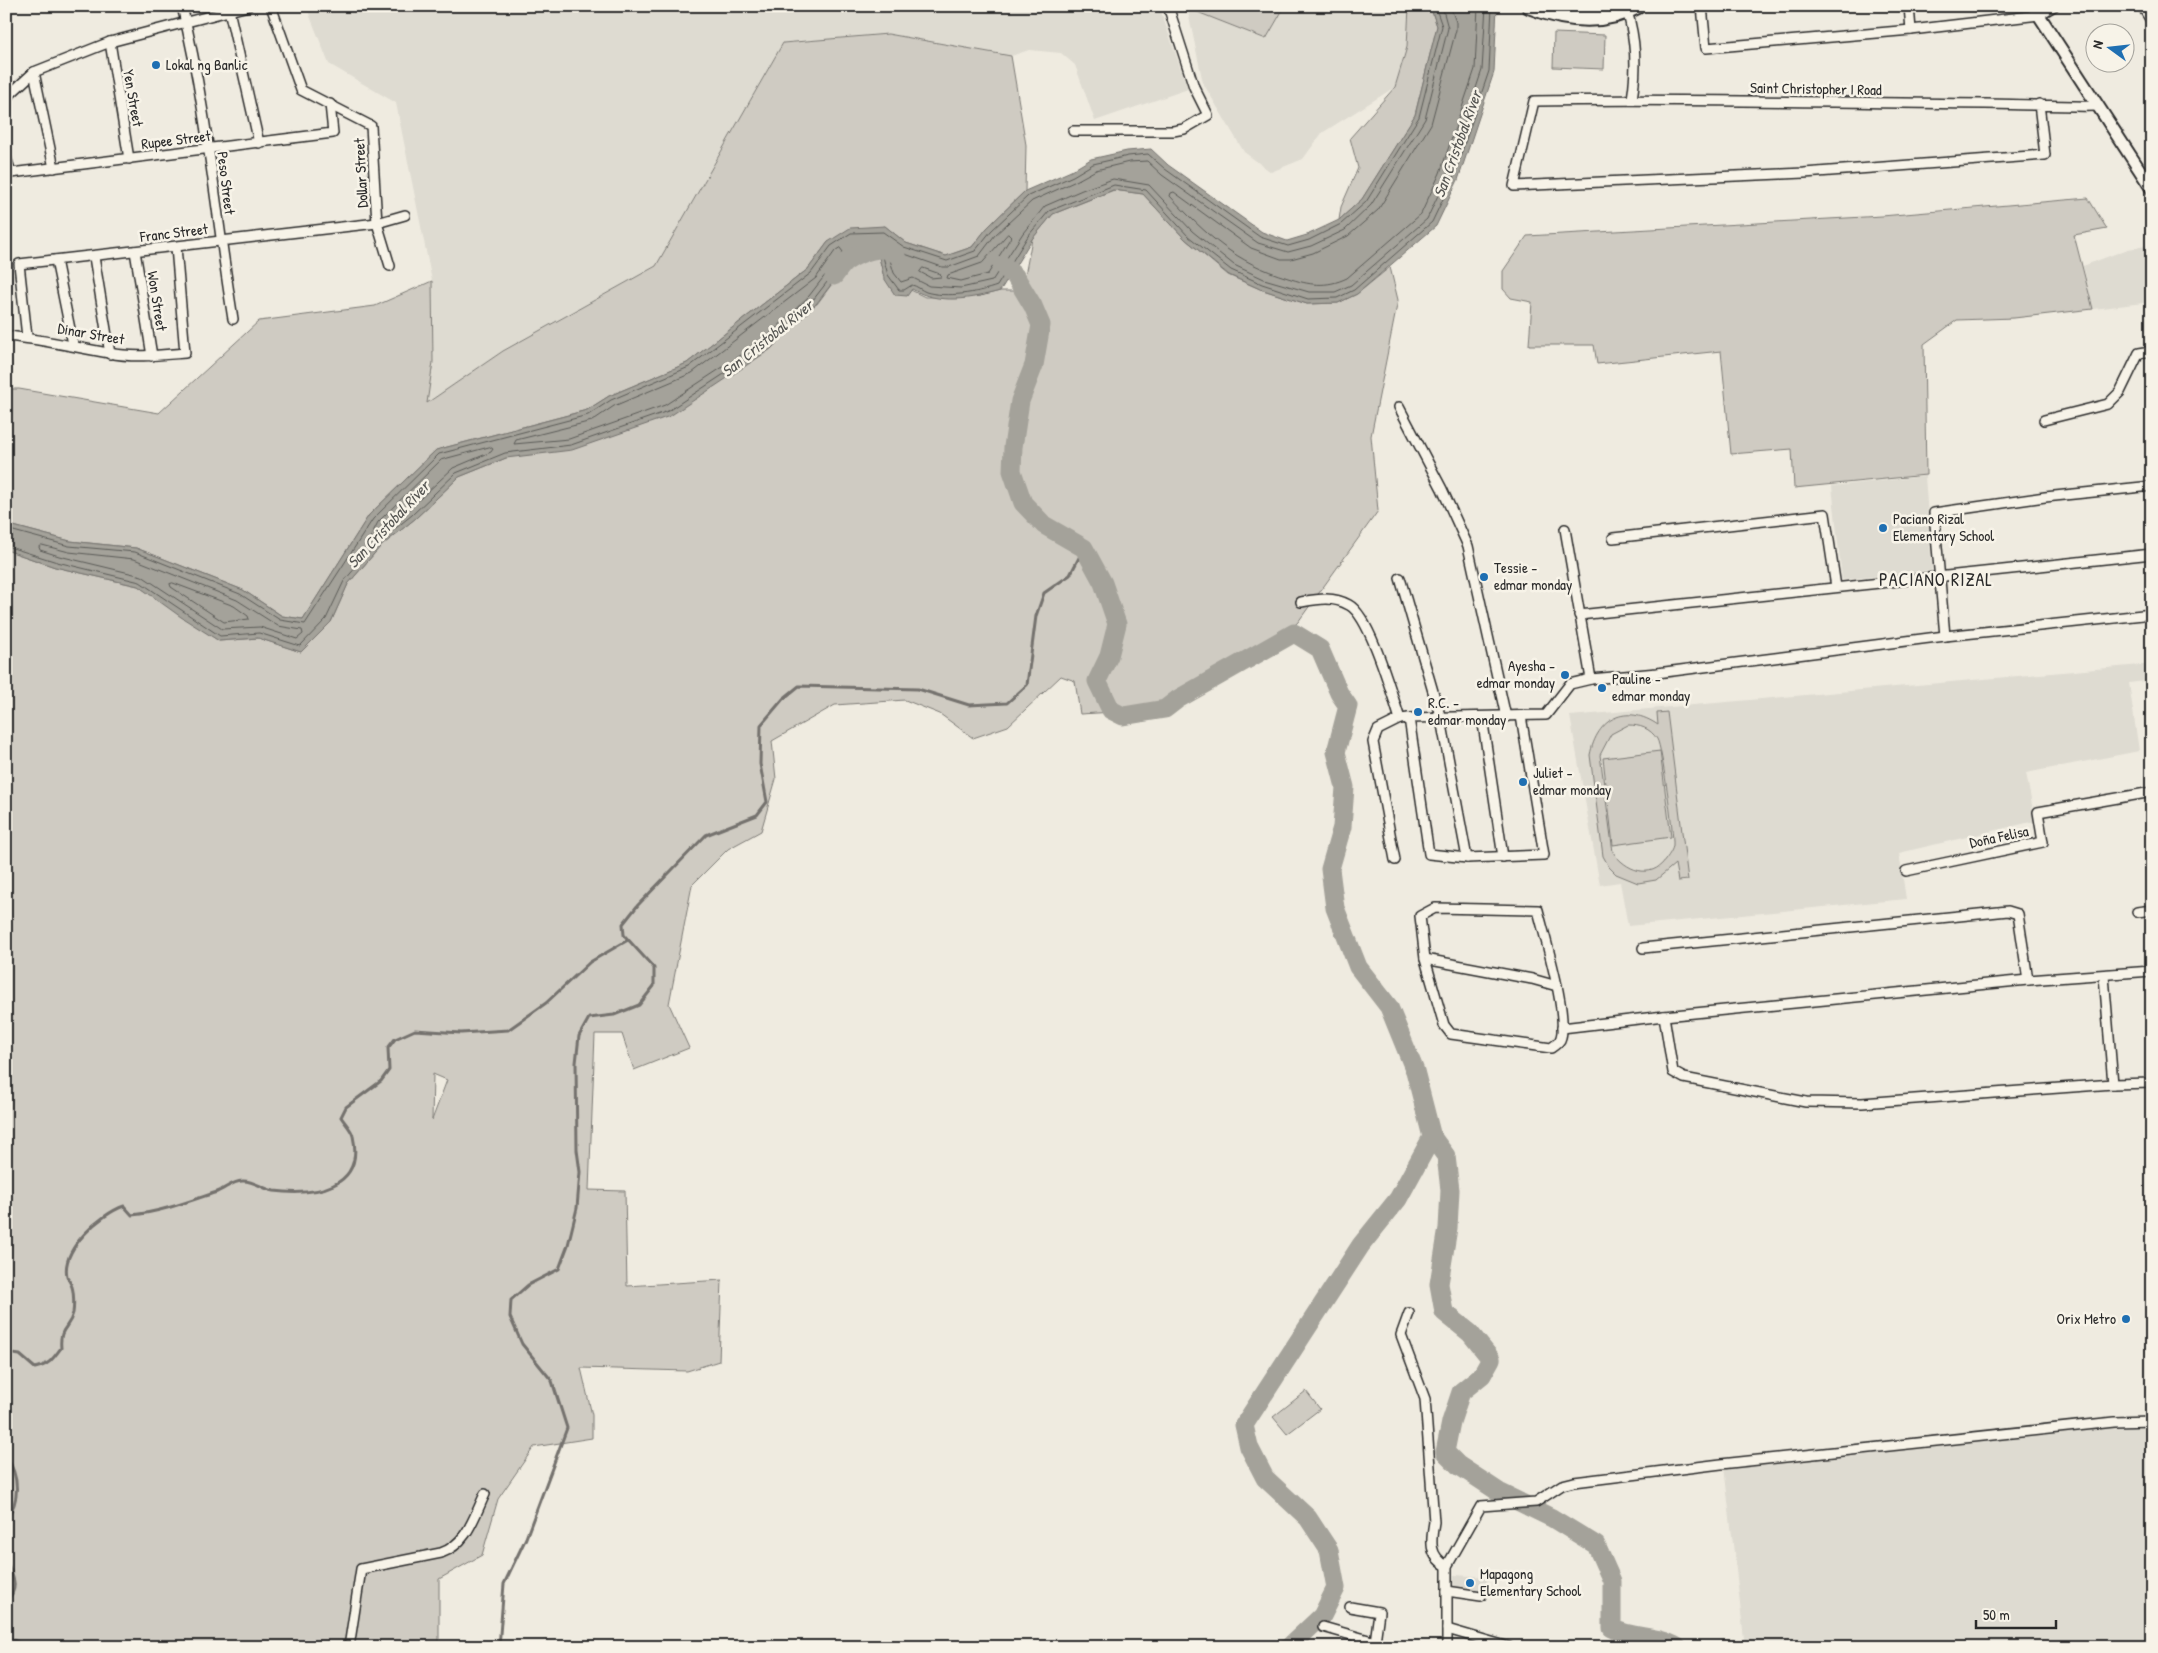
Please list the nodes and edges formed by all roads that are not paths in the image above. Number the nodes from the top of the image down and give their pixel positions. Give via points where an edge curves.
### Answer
1 (182, 6) edge
2 (248, 6) edge
3 (271, 6) edge
4 (1168, 6) edge
5 (1530, 6) edge
6 (1702, 6) edge
7 (1909, 6) edge
8 (2054, 6) edge
9 (2142, 6) edge
10 (1632, 9) edge
11 (229, 10) junction
12 (2036, 11) edge
13 (186, 21) junction
14 (2152, 22) edge
15 (1911, 30) junction
16 (110, 42) junction
17 (34, 72) junction
18 (6, 98) edge
19 (1632, 99) junction
20 (330, 104) junction
21 (2039, 104) junction
22 (2098, 106) junction
23 (1073, 131) dead end
24 (259, 143) junction
25 (208, 150) junction
26 (6, 157) edge
27 (129, 159) junction
28 (54, 168) junction
29 (2152, 189) edge
30 (405, 215) dead end
31 (377, 223) junction
32 (220, 241) junction
33 (176, 247) junction
34 (136, 251) junction
35 (94, 257) junction
36 (56, 260) junction
37 (390, 266) dead end
38 (233, 319) dead end
39 (6, 336) edge
40 (27, 338) junction
41 (73, 344) junction
42 (2152, 351) edge
43 (110, 354) junction
44 (152, 356) junction
45 (1399, 407) dead end
46 (2044, 420) dead end
47 (2152, 486) edge
48 (1565, 529) dead end
49 (1613, 538) dead end
50 (2152, 554) edge
51 (1940, 576) junction
52 (1400, 578) dead end
53 (1836, 587) junction
54 (1301, 602) dead end
55 (2152, 614) edge
56 (1579, 615) junction
57 (1945, 636) junction
58 (1591, 679) junction
59 (1521, 716) junction
60 (1482, 717) junction
61 (1506, 717) junction
62 (1404, 719) junction
63 (1441, 719) junction
64 (2152, 792) edge
65 (1503, 857) junction
66 (1467, 858) junction
67 (1394, 860) dead end
68 (1906, 871) dead end
69 (2152, 910) edge
70 (2137, 912) dead end
71 (1643, 948) dead end
72 (1425, 959) junction
73 (2152, 971) edge
74 (2104, 976) junction
75 (2028, 980) junction
76 (1557, 986) junction
77 (1664, 1016) junction
78 (1562, 1028) junction
79 (2152, 1083) edge
80 (2113, 1084) junction
81 (1409, 1313) dead end
82 (2152, 1420) edge
83 (485, 1494) dead end
84 (1447, 1566) junction
85 (1447, 1591) junction
86 (1481, 1596) dead end
87 (1350, 1608) dead end
88 (1323, 1627) dead end
89 (1447, 1629) junction
90 (1375, 1642) junction
91 (349, 1647) edge
92 (1392, 1647) edge
93 (1447, 1647) edge
94 (1509, 1647) edge

1 - 13 street, Peso Street
2 - 11 street
3 - 20 street, Dollar Street via 300,90
4 - 23 street via 1194,87 1208,116 1173,131
5 - 10 highway via 1555,16 1580,19 1596,19
6 - 15 street via 1706,48
7 - 15 street
8 - 12 street
9 - 14 street
10 - 19 street via 1635,57
11 - 13 street
11 - 24 street
12 - 15 street
12 - 22 main road
13 - 16 street
13 - 25 street, Peso Street via 203,100
16 - 17 street
16 - 27 street, Yen Street
17 - 18 street
17 - 28 street
19 - 21 street, Saint Christopher I Road
19 - 21 street, Saint Christopher I Road via 1534,101 1514,186 1804,174 2045,155
20 - 24 street, Rupee Street via 333,133
20 - 31 street, Dollar Street via 371,126
21 - 22 street, Saint Christopher I Road
22 - 29 main road
24 - 25 street, Rupee Street
25 - 27 street, Rupee Street
25 - 32 street, Peso Street
26 - 28 street, Rupee Street via 11,173
27 - 28 street, Rupee Street
30 - 31 street, Franc Street
31 - 32 street, Franc Street
31 - 37 street, Dollar Street
32 - 33 street, Franc Street
32 - 38 street, Peso Street
33 - 34 street, Franc Street
33 - 44 street, Dinar Street via 186,353
34 - 35 street, Franc Street
34 - 44 street, Won Street
35 - 36 street, Franc Street
35 - 43 street
36 - 40 street, Franc Street via 18,264
36 - 41 street
39 - 40 street, Dinar Street
40 - 41 street, Dinar Street
41 - 43 street, Dinar Street
42 - 46 street via 2138,353 2124,384 2108,404
43 - 44 street, Dinar Street
45 - 61 street via 1468,546
47 - 51 street via 1934,512
48 - 56 street
49 - 53 street via 1825,514
50 - 51 street
51 - 53 street
51 - 57 street
52 - 63 street
53 - 56 street
54 - 62 street via 1328,598 1357,610
55 - 57 street
56 - 58 street
57 - 58 street
58 - 59 street via 1570,684 1546,716
59 - 61 street
59 - 65 street via 1544,855
60 - 61 street
60 - 63 street
60 - 65 street
62 - 63 street
62 - 66 street via 1429,854
62 - 67 street via 1378,730 1373,742
63 - 66 street
64 - 68 street, Doña Felisa via 2038,812 2043,842
65 - 66 street
69 - 70 street
71 - 75 street via 2008,911 2018,914
72 - 76 street via 1532,978
72 - 76 street via 1420,916 1435,908 1538,910
72 - 78 street via 1444,1026 1451,1034 1551,1048 1559,1041
73 - 74 street
74 - 75 street
74 - 80 street
75 - 77 street
76 - 78 street
77 - 78 street
77 - 80 street via 1673,1072 1684,1078 1806,1102 1862,1104
79 - 80 street
81 - 84 street via 1401,1335 1426,1405 1434,1522 1432,1552
82 - 84 street via 1574,1482 1562,1485 1536,1502 1481,1506
83 - 91 street via 462,1540 453,1549 362,1569
84 - 85 street
85 - 86 street
85 - 89 street
87 - 90 street via 1379,1612
88 - 90 street
89 - 93 street
89 - 94 street
90 - 92 street

